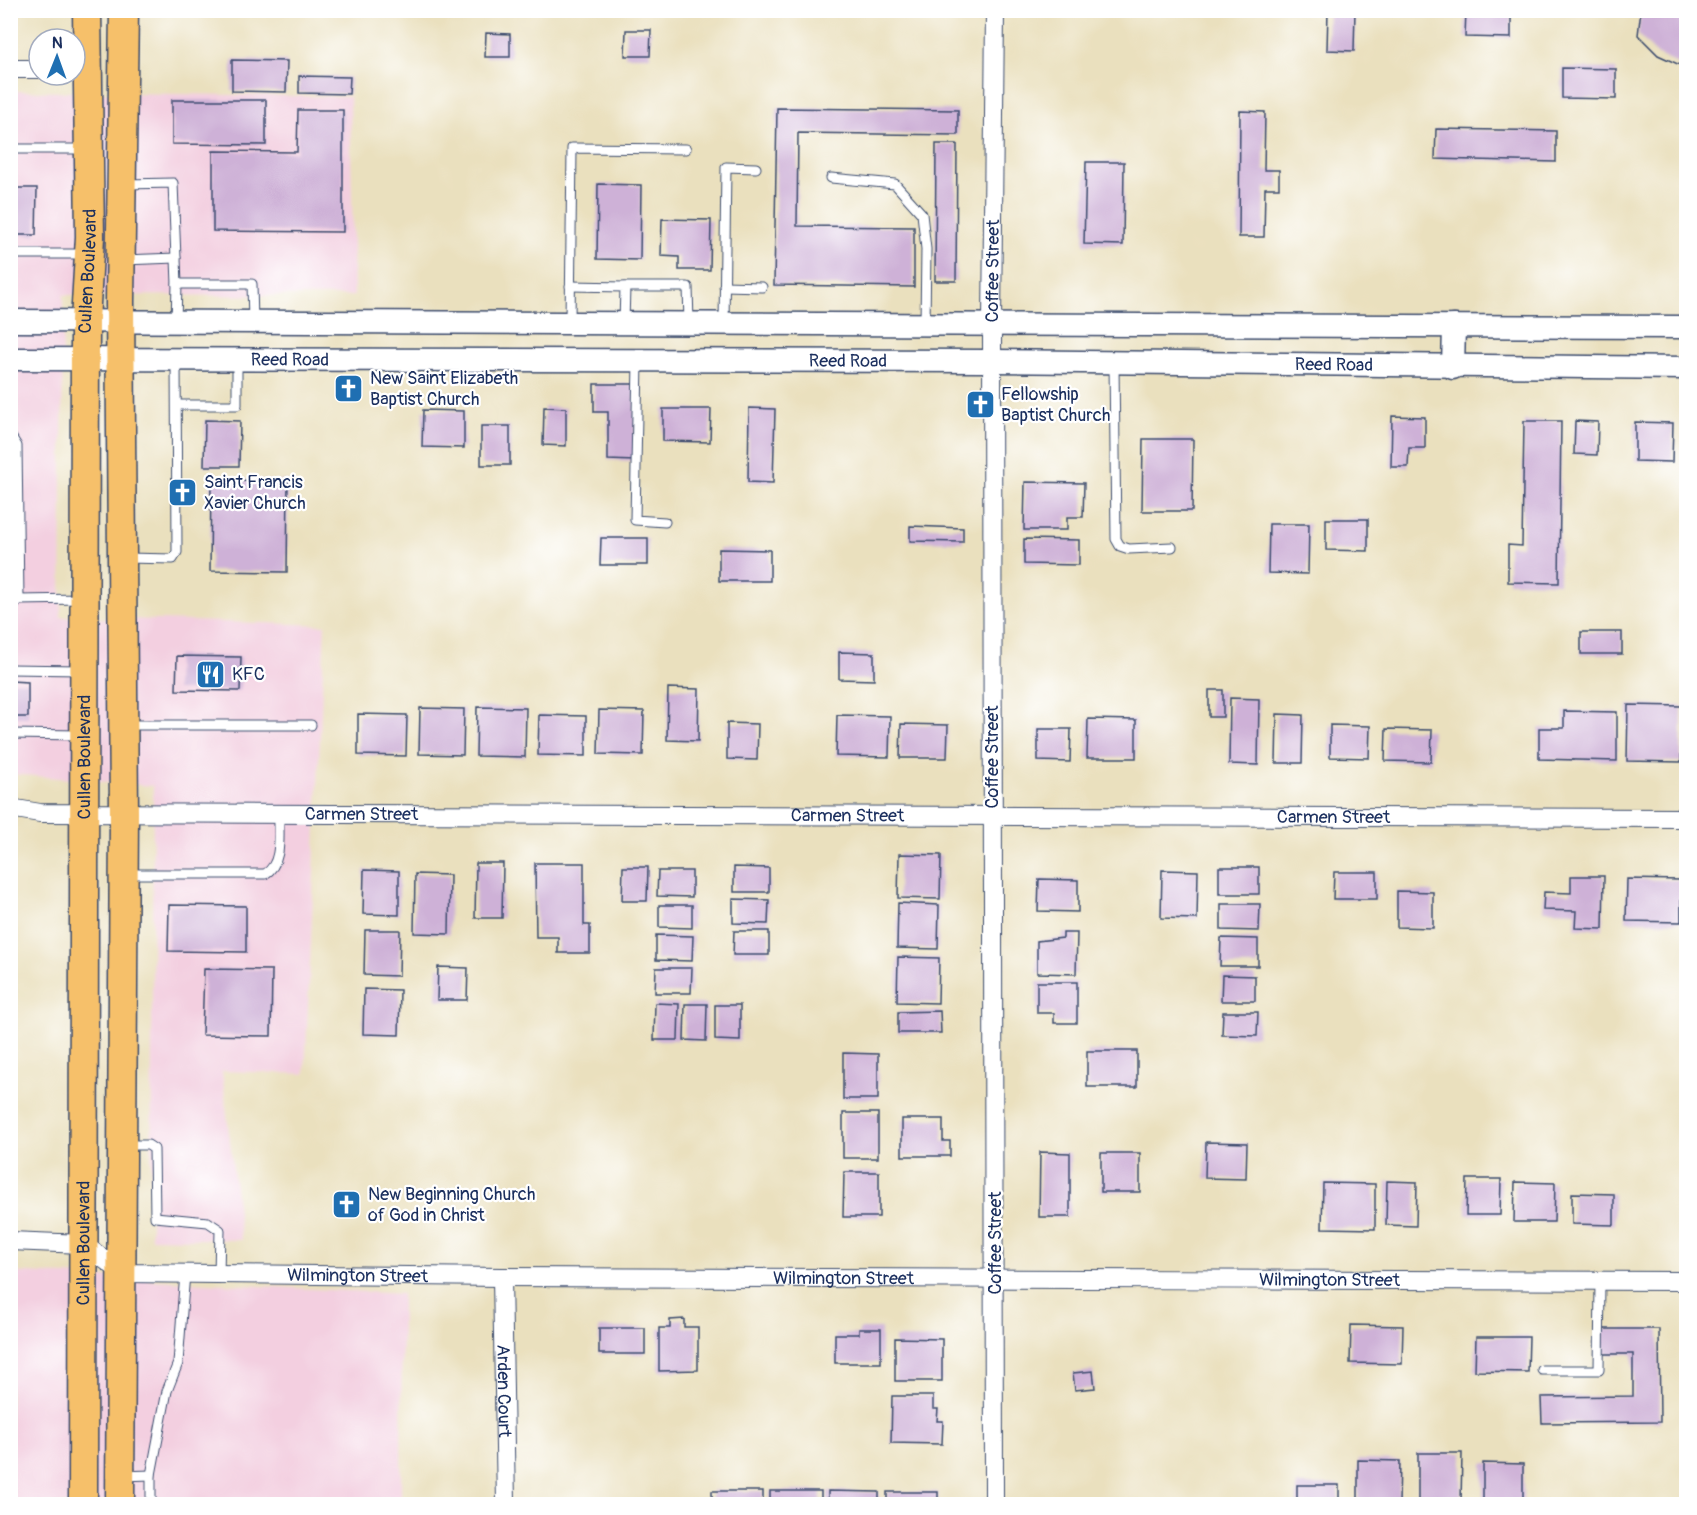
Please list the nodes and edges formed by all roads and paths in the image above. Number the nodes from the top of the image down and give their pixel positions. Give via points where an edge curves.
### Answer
1 (87, 10) edge
2 (124, 10) edge
3 (995, 10) edge
4 (86, 27) edge
5 (10, 69) edge
6 (27, 69) edge
7 (87, 69) edge
8 (123, 70) junction
9 (84, 87) edge
10 (10, 149) edge
11 (89, 149) junction
12 (686, 149) dead end
13 (756, 168) dead end
14 (831, 178) dead end
15 (122, 184) junction
16 (10, 254) edge
17 (89, 255) junction
18 (176, 258) junction
19 (121, 261) junction
20 (177, 284) junction
21 (570, 286) junction
22 (724, 286) junction
23 (625, 287) junction
24 (762, 287) dead end
25 (10, 321) edge
26 (85, 321) junction
27 (120, 321) junction
28 (176, 322) junction
29 (254, 322) junction
30 (475, 324) junction
31 (570, 324) junction
32 (624, 324) junction
33 (689, 324) junction
34 (724, 324) junction
35 (925, 324) junction
36 (992, 324) junction
37 (1454, 326) junction
38 (1686, 327) edge
39 (10, 359) edge
40 (85, 360) junction
41 (121, 360) junction
42 (176, 360) junction
43 (237, 360) junction
44 (474, 361) junction
45 (638, 361) junction
46 (992, 361) junction
47 (1114, 363) junction
48 (1453, 368) junction
49 (1686, 368) edge
50 (177, 405) junction
51 (10, 435) edge
52 (665, 522) dead end
53 (1172, 547) dead end
54 (122, 558) junction
55 (85, 599) junction
56 (19, 600) junction
57 (10, 609) edge
58 (10, 669) edge
59 (85, 670) junction
60 (311, 725) dead end
61 (124, 726) junction
62 (10, 734) edge
63 (85, 735) junction
64 (10, 808) edge
65 (85, 812) junction
66 (279, 812) junction
67 (124, 813) junction
68 (992, 815) junction
69 (1686, 818) edge
70 (124, 873) junction
71 (123, 1144) junction
72 (10, 1241) edge
73 (82, 1244) junction
74 (123, 1273) junction
75 (185, 1274) junction
76 (219, 1274) junction
77 (502, 1277) junction
78 (995, 1277) junction
79 (1600, 1281) junction
80 (1686, 1281) edge
81 (1542, 1370) dead end
82 (151, 1474) junction
83 (120, 1477) junction
84 (83, 1504) edge
85 (120, 1504) edge
86 (151, 1504) edge
87 (506, 1504) edge
88 (994, 1504) edge

1 - 4 main road, Cullen Boulevard
2 - 8 main road, Cullen Boulevard
3 - 36 street, Coffee Street
5 - 6 street
7 - 8 street
8 - 15 main road, Cullen Boulevard
9 - 11 main road, Cullen Boulevard
10 - 11 lane
11 - 17 main road, Cullen Boulevard
12 - 21 lane via 572,148
13 - 22 lane via 726,167
14 - 35 lane via 895,184 922,214 926,249
15 - 18 lane via 173,183
15 - 19 main road, Cullen Boulevard
16 - 17 lane
17 - 26 main road, Cullen Boulevard
18 - 19 lane
18 - 20 lane
19 - 27 main road, Cullen Boulevard
20 - 28 lane
20 - 29 lane via 252,284
21 - 23 lane
21 - 31 lane
22 - 24 lane
22 - 34 lane
23 - 32 lane
23 - 33 lane via 688,287
25 - 26 street, Reed Road
26 - 27 street, Reed Road
26 - 40 main road, Cullen Boulevard
27 - 28 street, Reed Road
27 - 41 main road, Cullen Boulevard
28 - 29 street, Reed Road
29 - 30 street, Reed Road
30 - 31 street, Reed Road
30 - 44 street
31 - 32 street, Reed Road
32 - 33 street, Reed Road
33 - 34 street, Reed Road
34 - 35 street, Reed Road
35 - 36 street, Reed Road
36 - 37 street, Reed Road
36 - 46 street, Coffee Street
37 - 38 street, Reed Road
37 - 48 street
39 - 40 street, Reed Road
40 - 41 street, Reed Road
40 - 55 main road, Cullen Boulevard
41 - 42 street, Reed Road
41 - 54 main road, Cullen Boulevard
42 - 43 street, Reed Road
42 - 50 lane
43 - 44 street, Reed Road
43 - 50 lane via 237,405
44 - 45 street, Reed Road
45 - 46 street, Reed Road
45 - 52 lane via 635,520
46 - 47 street, Reed Road
46 - 68 street, Coffee Street
47 - 48 street, Reed Road
47 - 53 lane via 1116,539 1120,546 1129,549
48 - 49 street, Reed Road
50 - 54 lane via 177,552 173,559
51 - 56 lane via 17,447
54 - 61 main road, Cullen Boulevard
55 - 56 lane
55 - 59 main road, Cullen Boulevard
56 - 57 lane
58 - 59 lane
59 - 63 main road, Cullen Boulevard
60 - 61 lane
61 - 67 main road, Cullen Boulevard
62 - 63 lane
63 - 65 main road, Cullen Boulevard
64 - 65 street, Carmen Street via 40,813
65 - 67 street, Carmen Street
65 - 73 main road, Cullen Boulevard
66 - 67 street, Carmen Street
66 - 68 street, Carmen Street
66 - 70 lane via 278,856 273,869 265,874
67 - 70 main road, Cullen Boulevard
68 - 69 street, Carmen Street
68 - 78 street, Coffee Street
70 - 71 main road, Cullen Boulevard
71 - 74 main road, Cullen Boulevard
71 - 76 lane via 154,1149 155,1217 208,1222 220,1230
72 - 73 street
73 - 74 street
73 - 84 main road, Cullen Boulevard
74 - 75 street, Wilmington Street
74 - 83 main road, Cullen Boulevard
75 - 76 street, Wilmington Street
75 - 82 lane via 178,1364 167,1391
76 - 77 street, Wilmington Street
77 - 78 street, Wilmington Street
77 - 87 street, Arden Court
78 - 79 street, Wilmington Street
78 - 88 street, Coffee Street
79 - 80 street, Wilmington Street
79 - 81 lane via 1599,1370
82 - 83 lane
82 - 86 lane
83 - 85 main road, Cullen Boulevard

